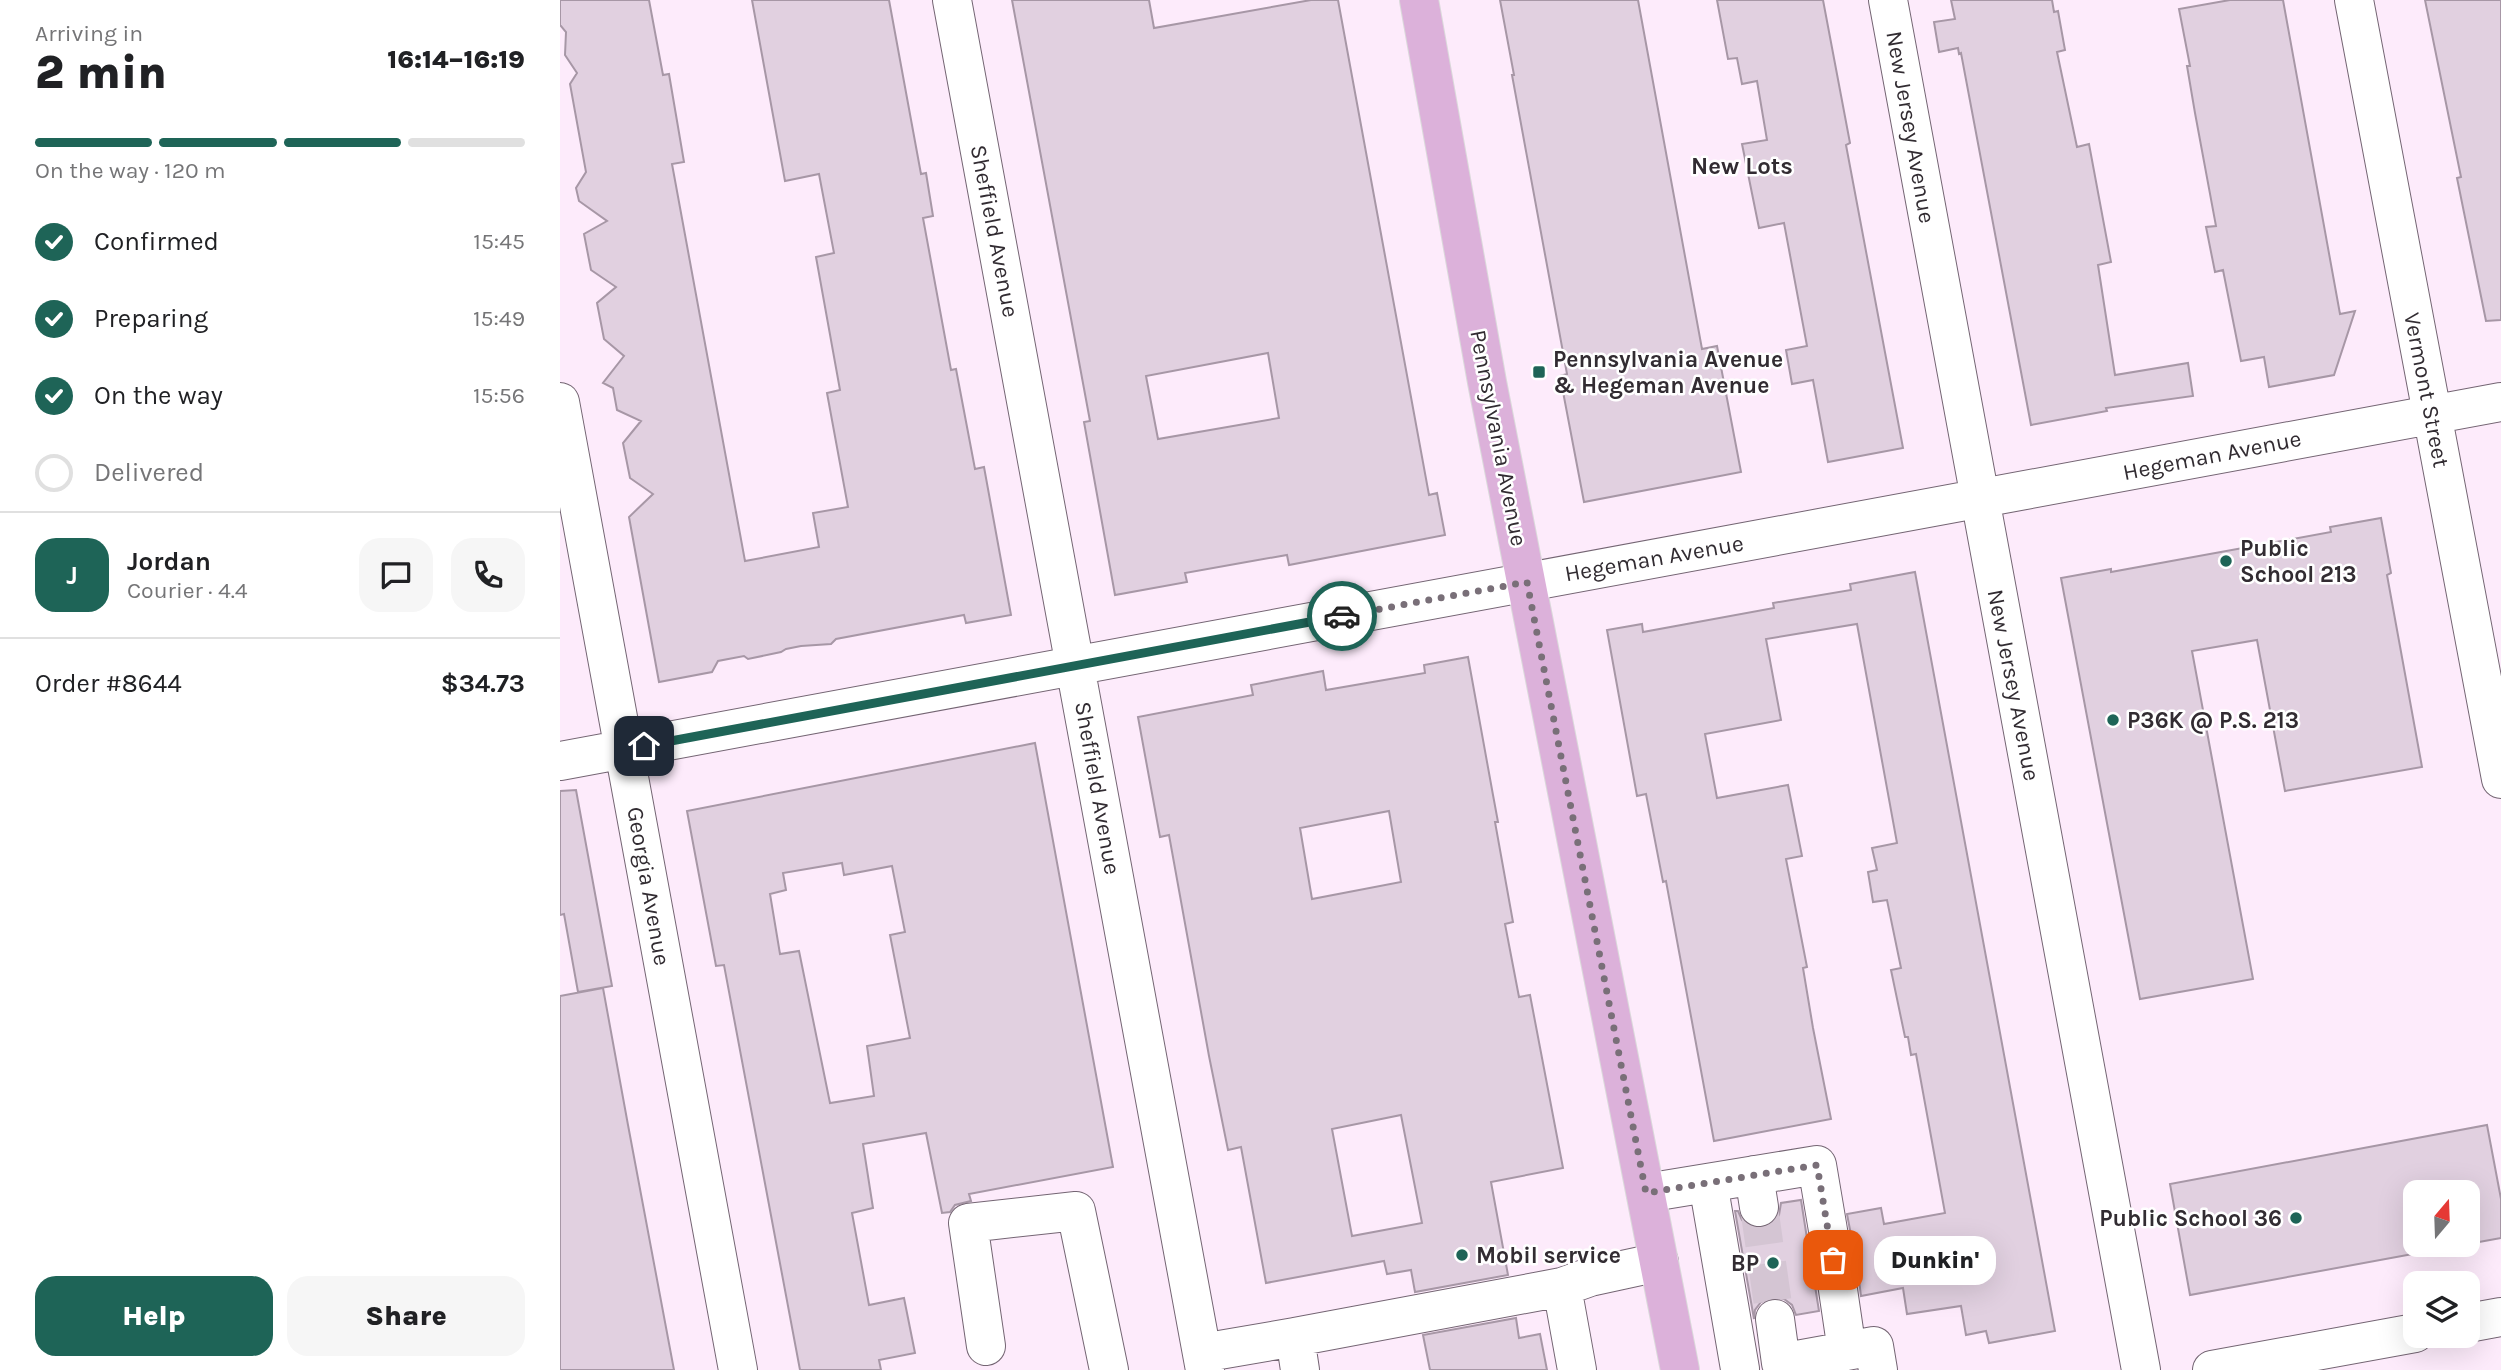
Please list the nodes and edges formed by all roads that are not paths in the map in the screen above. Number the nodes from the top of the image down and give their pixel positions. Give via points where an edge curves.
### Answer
1 (952, 0) edge
2 (1419, 0) edge
3 (1888, 0) edge
4 (2354, 0) edge
5 (560, 402) edge
6 (2501, 402) edge
7 (2432, 415) junction
8 (1979, 498) junction
9 (1527, 582) junction
10 (1075, 666) junction
11 (624, 749) junction
12 (560, 761) edge
13 (2501, 779) edge
14 (1709, 1183) junction
15 (1646, 1193) junction
16 (1718, 1247) junction
17 (1658, 1259) junction
18 (1562, 1287) junction
19 (2501, 1317) edge
20 (1775, 1319) tunnel mouth
21 (2480, 1321) edge
22 (2403, 1334) edge
23 (986, 1346) dead end
24 (1298, 1354) edge
25 (1862, 1360) edge
26 (1203, 1362) edge
27 (1792, 1364) edge
28 (738, 1370) edge
29 (1110, 1370) edge
30 (1577, 1370) edge
31 (1680, 1370) edge
32 (1737, 1370) edge
33 (2141, 1370) edge
34 (2212, 1370) edge

1 - 10 street, Sheffield Avenue
2 - 9 main road, Pennsylvania Avenue
3 - 8 street, New Jersey Avenue
4 - 7 street, Vermont Street
5 - 11 street, Georgia Avenue
6 - 7 street, Hegeman Avenue
7 - 8 street, Hegeman Avenue
7 - 13 street, Vermont Street
8 - 9 street, Hegeman Avenue
8 - 33 street, New Jersey Avenue
9 - 10 street, Hegeman Avenue
9 - 15 main road, Pennsylvania Avenue
10 - 11 street, Hegeman Avenue
10 - 26 street, Sheffield Avenue
11 - 12 street, Hegeman Avenue
11 - 28 street, Georgia Avenue
14 - 15 street
14 - 16 street
14 - 25 street via 1756,1191 1817,1165 1835,1272
15 - 17 main road, Pennsylvania Avenue
16 - 17 street
16 - 32 street
17 - 18 street
17 - 31 main road, Pennsylvania Avenue
18 - 24 street
18 - 30 street
19 - 21 street
20 - 27 street
22 - 34 street
23 - 29 street via 968,1223 1076,1211
24 - 26 street
25 - 27 street
27 - 32 street

